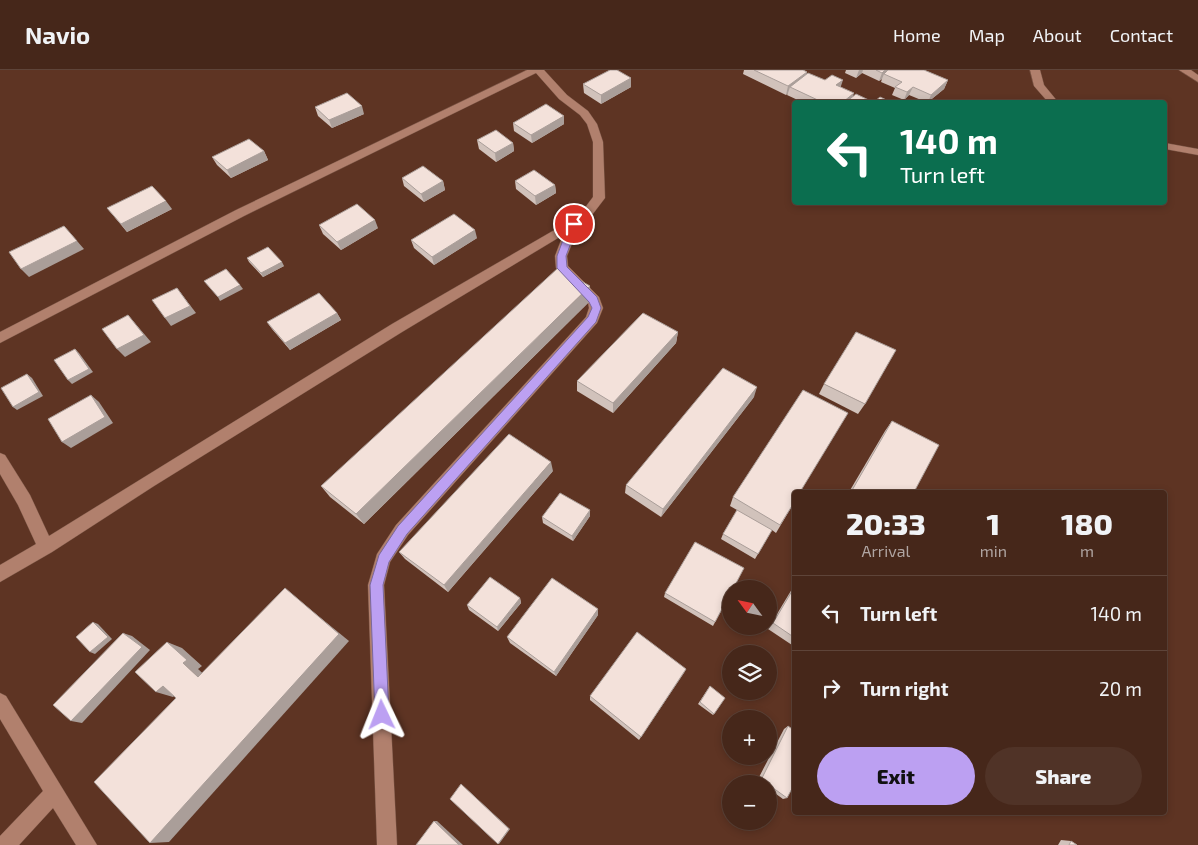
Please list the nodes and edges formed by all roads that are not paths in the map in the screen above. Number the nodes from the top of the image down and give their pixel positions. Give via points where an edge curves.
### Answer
1 (537, 70) edge
2 (1035, 70) edge
3 (1184, 70) edge
4 (1198, 78) edge
5 (1051, 100) edge
6 (1167, 146) edge
7 (1198, 152) edge
8 (574, 224) junction
9 (0, 338) edge
10 (0, 460) edge
11 (46, 546) junction
12 (0, 574) edge
13 (0, 702) edge
14 (55, 792) junction
15 (5, 845) edge
16 (87, 845) edge
17 (387, 845) edge

1 - 8 street via 584,113 598,142 599,198
1 - 9 street via 240,213
2 - 5 street via 1039,86
3 - 4 street
6 - 7 street
8 - 11 street via 405,324
8 - 17 street via 561,256 562,268 594,300 596,308 592,319 402,530 383,559 376,585
10 - 11 street
11 - 12 street
13 - 14 street
14 - 15 street
14 - 16 street

